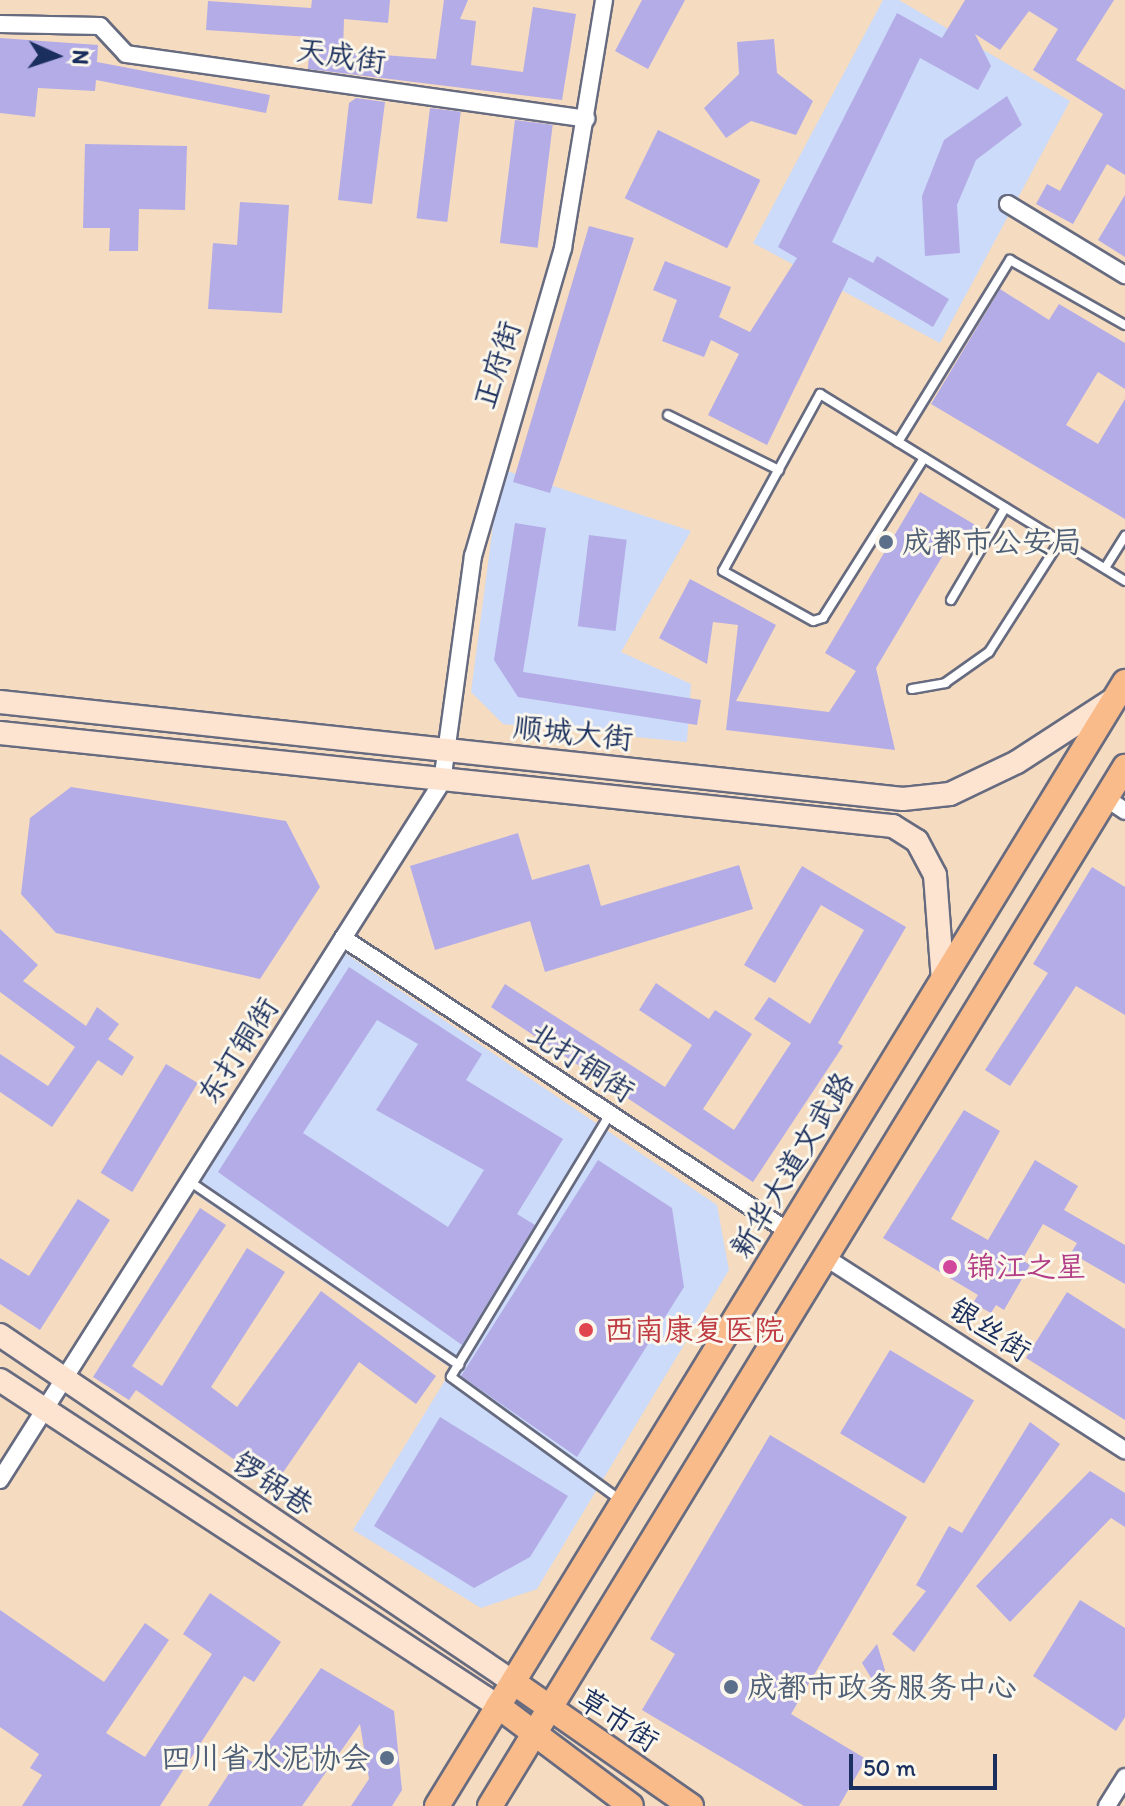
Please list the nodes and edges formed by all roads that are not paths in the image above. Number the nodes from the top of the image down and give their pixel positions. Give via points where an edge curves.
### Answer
1 (604, 0) edge
2 (0, 24) edge
3 (586, 119) junction
4 (1008, 204) dead end
5 (1125, 275) edge
6 (1125, 325) edge
7 (668, 415) dead end
8 (898, 442) junction
9 (924, 458) junction
10 (779, 470) junction
11 (1005, 508) junction
12 (1125, 536) edge
13 (1060, 541) junction
14 (1105, 568) junction
15 (1125, 581) edge
16 (951, 600) dead end
17 (912, 689) dead end
18 (1120, 690) edge
19 (0, 702) edge
20 (0, 733) edge
21 (445, 749) junction
22 (1125, 767) edge
23 (442, 782) junction
24 (1116, 804) edge
25 (343, 938) junction
26 (943, 981) junction
27 (610, 1114) junction
28 (188, 1181) junction
29 (789, 1232) junction
30 (825, 1257) junction
31 (0, 1335) edge
32 (459, 1365) junction
33 (63, 1378) junction
34 (0, 1380) edge
35 (44, 1409) junction
36 (1125, 1450) edge
37 (0, 1480) edge
38 (623, 1502) junction
39 (513, 1682) junction
40 (498, 1706) junction
41 (547, 1712) junction
42 (531, 1738) junction
43 (1125, 1777) edge
44 (437, 1806) edge
45 (490, 1806) edge
46 (631, 1806) edge
47 (691, 1806) edge
48 (1107, 1806) edge

1 - 3 street, 正府街
2 - 3 street, 天成街 via 100,26 126,54
3 - 21 street, 正府街 via 563,248 485,502
4 - 5 street
6 - 8 lane via 1010,260
7 - 10 lane
8 - 9 lane
8 - 10 lane via 820,394
9 - 10 lane via 832,608 813,621 723,571
9 - 11 lane
11 - 13 lane
11 - 16 lane
12 - 14 lane
13 - 14 lane
13 - 17 lane via 989,652 945,683
14 - 15 lane
18 - 21 main road, 顺城大街 via 1017,762 933,799
18 - 26 main road, 新华大道文武路
19 - 21 main road, 顺城大街
20 - 23 main road, 顺城大街
21 - 23 street, 东打铜街
22 - 24 main road
23 - 25 street, 东打铜街
23 - 26 main road, 顺城大街 via 907,831 935,875
24 - 30 main road
25 - 27 street, 北打铜街
25 - 28 street, 东打铜街
26 - 29 main road, 新华大道文武路
27 - 29 street, 北打铜街
27 - 32 lane
28 - 32 lane
28 - 33 street, 东打铜街
29 - 38 main road, 新华大道文武路
30 - 36 street, 银丝街
30 - 41 main road
31 - 33 main road, 锣锅巷
32 - 38 lane via 451,1377
33 - 35 street, 东打铜街
33 - 39 main road, 锣锅巷
34 - 35 main road, 锣锅巷
35 - 37 street, 东打铜街
35 - 40 main road, 锣锅巷
38 - 39 main road, 新华大道文武路
39 - 40 main road, 新华大道文武路
39 - 41 main road, 草市街
40 - 42 main road, 草市街
40 - 44 main road, 新华大道文武路
41 - 42 main road
41 - 47 main road, 草市街
42 - 45 main road
42 - 46 main road, 草市街
43 - 48 street

